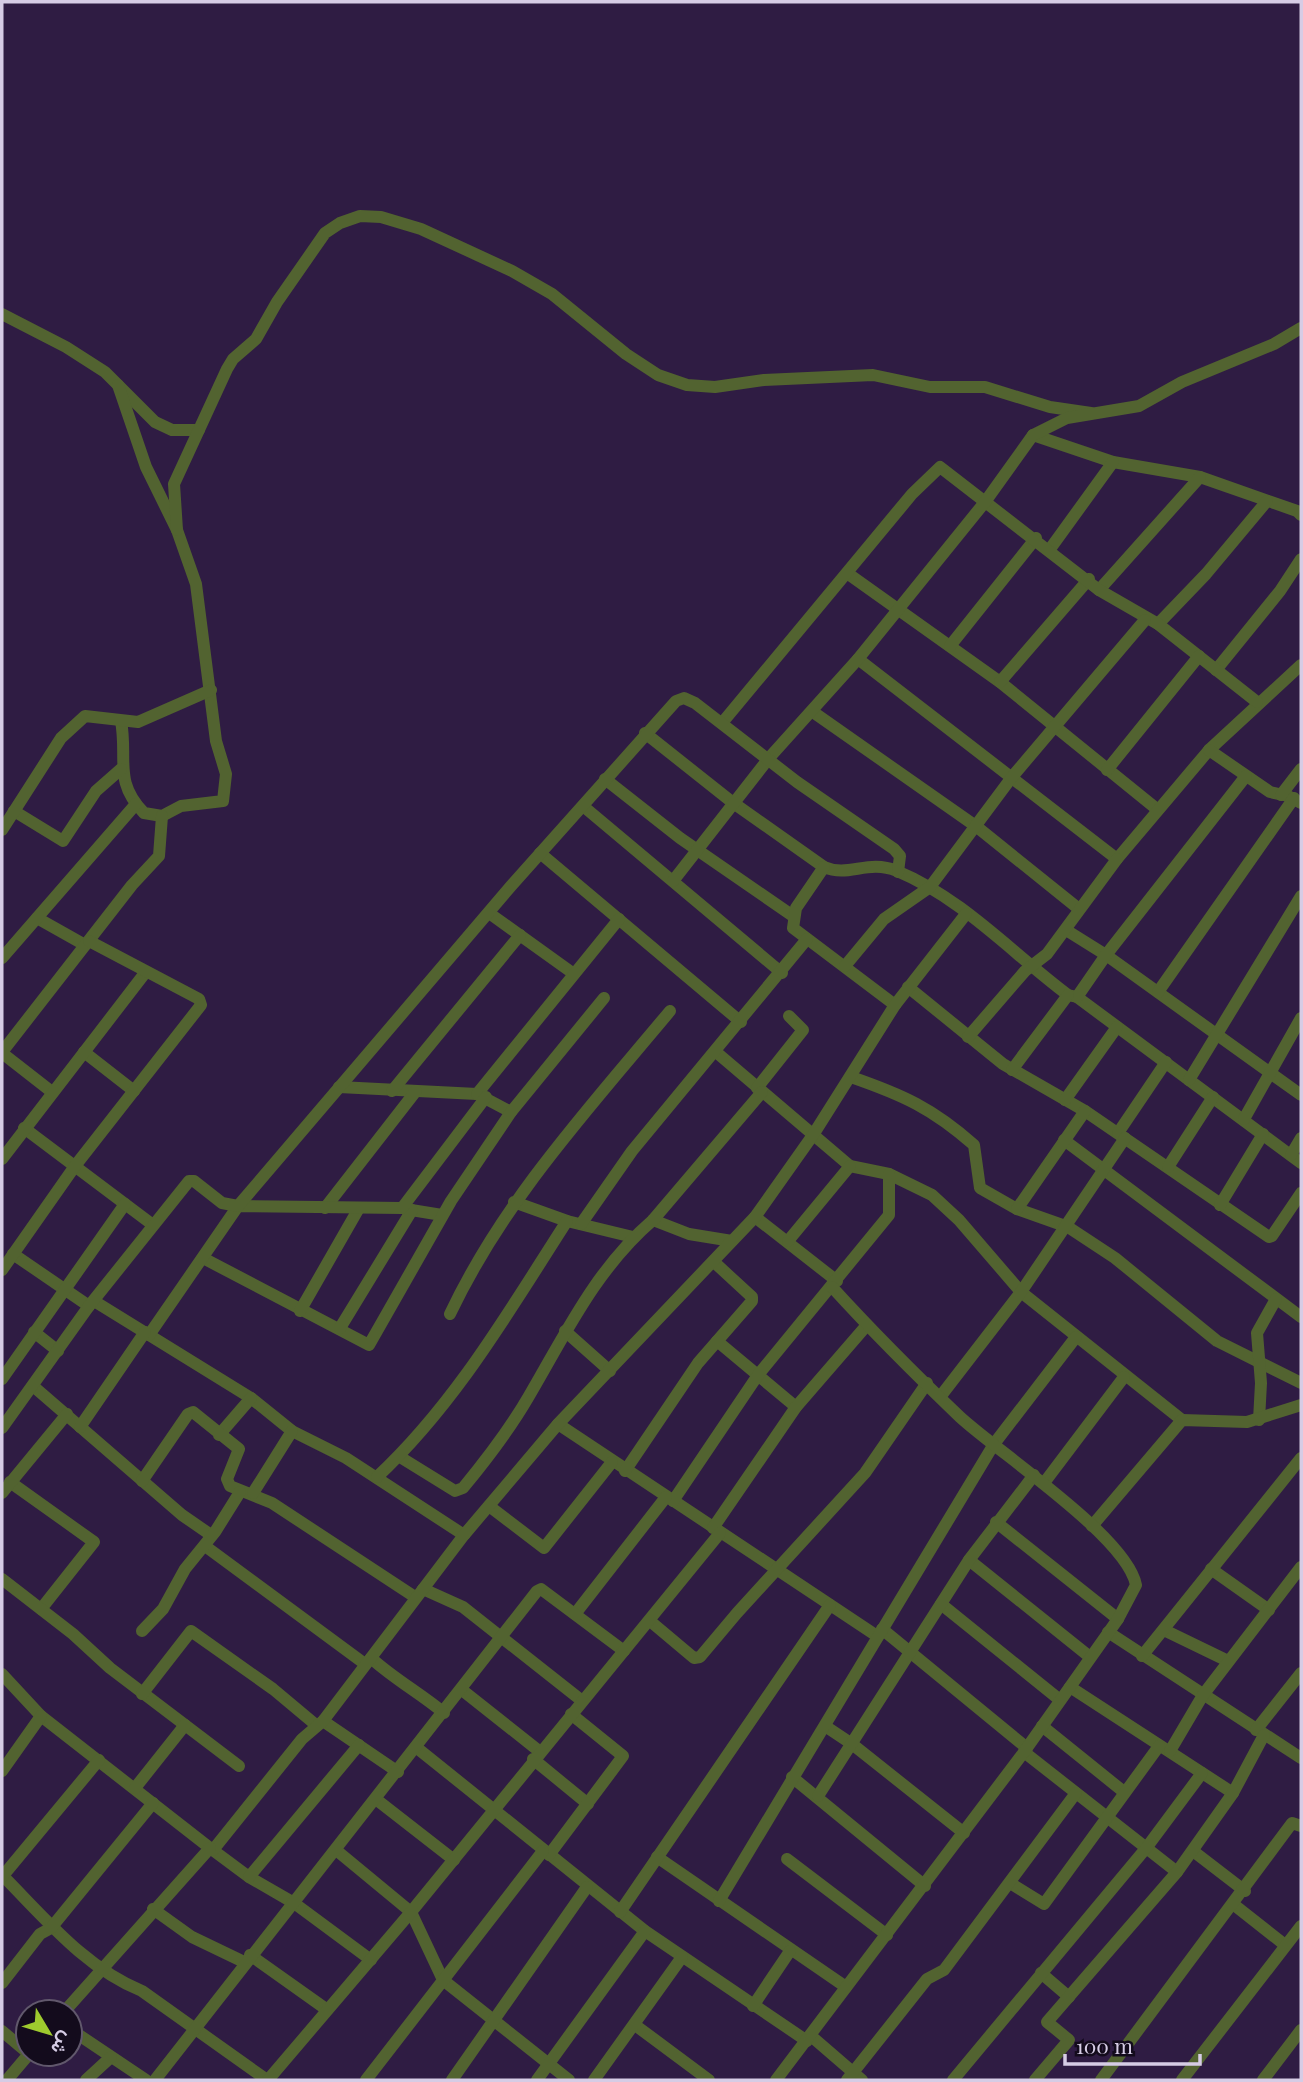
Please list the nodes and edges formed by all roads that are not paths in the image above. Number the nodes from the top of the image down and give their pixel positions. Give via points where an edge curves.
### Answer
1 (2, 314) edge
2 (1301, 328) edge
3 (118, 385) junction
4 (1091, 413) junction
5 (199, 430) junction
6 (1033, 435) junction
7 (1114, 462) junction
8 (1200, 477) junction
9 (1267, 501) junction
10 (985, 502) junction
11 (1300, 508) edge
12 (177, 530) junction
13 (1036, 538) junction
14 (1051, 550) junction
15 (1301, 559) edge
16 (847, 573) junction
17 (1089, 579) junction
18 (1099, 590) junction
19 (898, 609) junction
20 (1152, 622) junction
21 (950, 646) junction
22 (1199, 656) junction
23 (859, 659) junction
24 (1301, 665) edge
25 (1216, 670) junction
26 (999, 682) junction
27 (211, 690) junction
28 (1257, 702) junction
29 (813, 712) junction
30 (121, 721) junction
31 (722, 723) junction
32 (1053, 727) junction
33 (645, 733) junction
34 (1209, 750) junction
35 (769, 758) junction
36 (121, 769) junction
37 (1301, 769) edge
38 (1107, 771) junction
39 (1246, 776) junction
40 (1012, 777) junction
41 (606, 779) junction
42 (1292, 799) edge
43 (732, 802) junction
44 (136, 804) junction
45 (583, 806) junction
46 (1158, 810) junction
47 (15, 811) junction
48 (162, 816) junction
49 (977, 827) junction
50 (2, 830) edge
51 (696, 850) junction
52 (540, 853) junction
53 (1117, 859) junction
54 (824, 867) junction
55 (898, 872) junction
56 (673, 881) junction
57 (930, 887) junction
58 (1301, 896) edge
59 (1079, 909) junction
60 (489, 913) junction
61 (966, 914) junction
62 (793, 916) junction
63 (37, 919) junction
64 (619, 919) junction
65 (1066, 930) junction
66 (520, 935) junction
67 (807, 939) junction
68 (87, 943) junction
69 (1106, 955) junction
70 (2, 958) edge
71 (845, 966) junction
72 (1032, 968) junction
73 (145, 973) junction
74 (782, 973) junction
75 (574, 974) junction
76 (908, 987) junction
77 (1158, 992) junction
78 (1072, 996) junction
79 (604, 998) dead end
80 (895, 1005) junction
81 (670, 1011) dead end
82 (789, 1016) dead end
83 (1301, 1018) edge
84 (741, 1022) junction
85 (1117, 1027) junction
86 (968, 1037) junction
87 (1218, 1037) junction
88 (2, 1052) edge
89 (85, 1052) junction
90 (716, 1052) junction
91 (1166, 1062) junction
92 (1013, 1070) junction
93 (1271, 1074) junction
94 (851, 1077) junction
95 (1189, 1080) junction
96 (339, 1087) junction
97 (760, 1090) junction
98 (134, 1091) junction
99 (392, 1091) junction
100 (416, 1091) junction
101 (52, 1092) junction
102 (1301, 1095) edge
103 (482, 1096) junction
104 (1213, 1097) junction
105 (1065, 1100) junction
106 (1085, 1111) junction
107 (511, 1112) junction
108 (1244, 1119) junction
109 (24, 1128) junction
110 (1263, 1134) junction
111 (813, 1135) junction
112 (1121, 1136) junction
113 (1301, 1138) edge
114 (1064, 1140) junction
115 (1296, 1158) edge
116 (2, 1159) edge
117 (75, 1166) junction
118 (850, 1166) junction
119 (1168, 1167) junction
120 (1104, 1168) junction
121 (889, 1174) junction
122 (1301, 1193) edge
123 (514, 1202) junction
124 (125, 1205) junction
125 (1220, 1205) junction
126 (238, 1206) junction
127 (325, 1208) junction
128 (359, 1208) junction
129 (407, 1209) junction
130 (1017, 1209) junction
131 (442, 1215) junction
132 (755, 1217) junction
133 (653, 1220) junction
134 (567, 1221) junction
135 (581, 1224) junction
136 (153, 1225) junction
137 (1068, 1227) junction
138 (633, 1237) junction
139 (732, 1241) junction
140 (788, 1241) junction
141 (13, 1254) junction
142 (203, 1258) junction
143 (714, 1262) junction
144 (2, 1270) edge
145 (835, 1284) junction
146 (65, 1289) junction
147 (1021, 1292) junction
148 (1276, 1299) junction
149 (91, 1303) junction
150 (300, 1311) junction
151 (450, 1314) dead end
152 (1301, 1317) edge
153 (867, 1325) junction
154 (340, 1328) junction
155 (565, 1331) junction
156 (34, 1332) junction
157 (147, 1334) junction
158 (1076, 1337) junction
159 (717, 1341) junction
160 (58, 1351) junction
161 (1259, 1363) junction
162 (610, 1371) junction
163 (758, 1375) junction
164 (1124, 1377) junction
165 (2, 1379) edge
166 (927, 1383) junction
167 (1301, 1383) edge
168 (33, 1386) junction
169 (940, 1397) junction
170 (251, 1398) junction
171 (1301, 1405) edge
172 (796, 1407) junction
173 (67, 1414) junction
174 (1182, 1420) junction
175 (1259, 1420) junction
176 (558, 1424) junction
177 (80, 1427) junction
178 (2, 1428) edge
179 (292, 1431) junction
180 (219, 1435) junction
181 (994, 1444) junction
182 (400, 1457) junction
183 (1301, 1458) edge
184 (612, 1462) junction
185 (625, 1471) junction
186 (377, 1477) junction
187 (1039, 1479) junction
188 (142, 1481) junction
189 (10, 1482) junction
190 (247, 1492) junction
191 (2, 1493) edge
192 (669, 1499) junction
193 (489, 1506) junction
194 (996, 1522) junction
195 (1092, 1526) junction
196 (717, 1530) junction
197 (464, 1535) junction
198 (208, 1540) junction
199 (969, 1560) junction
200 (1301, 1567) edge
201 (1211, 1569) junction
202 (775, 1571) junction
203 (2, 1578) edge
204 (419, 1593) junction
205 (941, 1604) junction
206 (830, 1605) junction
207 (41, 1609) junction
208 (1269, 1609) junction
209 (575, 1614) junction
210 (1118, 1619) junction
211 (650, 1621) junction
212 (1164, 1630) junction
213 (142, 1632) dead end
214 (879, 1632) junction
215 (1108, 1632) junction
216 (502, 1637) junction
217 (624, 1651) junction
218 (911, 1652) junction
219 (1142, 1656) junction
220 (1090, 1657) junction
221 (368, 1661) junction
222 (1228, 1661) junction
223 (1301, 1673) edge
224 (2, 1675) edge
225 (1070, 1687) junction
226 (462, 1690) junction
227 (142, 1694) junction
228 (1203, 1695) junction
229 (581, 1700) junction
230 (1060, 1700) junction
231 (444, 1713) junction
232 (571, 1714) junction
233 (41, 1716) junction
234 (319, 1723) junction
235 (186, 1725) junction
236 (825, 1726) junction
237 (1042, 1726) junction
238 (1260, 1732) junction
239 (852, 1744) junction
240 (359, 1745) junction
241 (417, 1748) junction
242 (1164, 1748) junction
243 (1026, 1750) junction
244 (536, 1755) junction
245 (1301, 1758) edge
246 (99, 1760) junction
247 (239, 1766) dead end
248 (2, 1771) edge
249 (398, 1772) junction
250 (1202, 1773) junction
251 (792, 1777) junction
252 (135, 1788) junction
253 (1124, 1792) junction
254 (1076, 1793) junction
255 (1233, 1793) junction
256 (818, 1796) junction
257 (377, 1800) junction
258 (153, 1802) junction
259 (588, 1804) junction
260 (492, 1809) junction
261 (1106, 1816) junction
262 (1301, 1826) edge
263 (964, 1833) junction
264 (1147, 1847) junction
265 (211, 1849) junction
266 (336, 1850) junction
267 (1193, 1851) junction
268 (546, 1853) junction
269 (657, 1857) junction
270 (787, 1859) dead end
271 (454, 1860) junction
272 (1177, 1872) junction
273 (2, 1876) edge
274 (249, 1877) junction
275 (1010, 1883) junction
276 (925, 1886) junction
277 (587, 1887) junction
278 (1244, 1891) junction
279 (719, 1901) junction
280 (294, 1903) junction
281 (1233, 1904) junction
282 (153, 1909) junction
283 (411, 1912) junction
284 (620, 1912) junction
285 (51, 1928) junction
286 (1300, 1929) edge
287 (645, 1931) junction
288 (887, 1935) junction
289 (1285, 1945) junction
290 (790, 1951) junction
291 (682, 1957) junction
292 (247, 1959) junction
293 (370, 1960) junction
294 (103, 1968) junction
295 (1041, 1973) junction
296 (443, 1980) junction
297 (2, 1983) edge
298 (846, 1987) junction
299 (1069, 1997) junction
300 (76, 1998) edge
301 (753, 2006) junction
302 (326, 2010) junction
303 (495, 2020) junction
304 (635, 2025) junction
305 (194, 2029) junction
306 (1301, 2030) edge
307 (84, 2039) edge
308 (809, 2039) junction
309 (111, 2057) junction
310 (548, 2064) junction
311 (693, 2076) edge
312 (854, 2077) edge
313 (779, 2079) edge
314 (86, 2080) edge
315 (146, 2080) edge
316 (155, 2080) edge
317 (267, 2080) edge
318 (366, 2080) edge
319 (452, 2080) edge
320 (537, 2080) edge
321 (569, 2080) edge
322 (594, 2080) edge
323 (709, 2080) edge
324 (953, 2080) edge
325 (1035, 2080) edge
326 (1101, 2080) edge
327 (1182, 2080) edge
328 (1263, 2080) edge

1 - 3 street via 66,347
2 - 4 street via 1139,406
3 - 5 street via 155,422 172,430
3 - 12 street via 146,467
4 - 5 street via 985,387 930,387 873,375 715,387 687,385 647,368 552,294 512,271 421,229 360,216 325,233 304,260 257,339 227,369
4 - 6 street
5 - 12 street via 174,484
6 - 7 street
6 - 10 street
7 - 8 street
7 - 14 street
8 - 9 street
8 - 18 street
9 - 11 street
9 - 20 street via 1206,575
10 - 13 street
10 - 16 street via 945,468 936,469
10 - 19 street
12 - 27 street via 196,584
13 - 14 street
13 - 21 street
14 - 17 street
15 - 25 street
16 - 19 street
16 - 31 street
17 - 18 street
17 - 26 street
18 - 20 street
19 - 21 street
19 - 23 street
20 - 22 street
20 - 32 street
21 - 26 street
22 - 25 street
22 - 38 street
23 - 29 street
23 - 40 street
24 - 28 street
25 - 28 street
26 - 32 street
27 - 30 street via 142,721
27 - 48 street via 216,741 226,774 225,798 181,806
28 - 34 street
29 - 35 street
29 - 49 street
30 - 36 street via 126,750
30 - 47 street via 85,716 61,738
31 - 33 street via 684,698 666,709
31 - 35 street
32 - 38 street
32 - 40 street
33 - 41 street
33 - 43 street
34 - 39 street
34 - 46 street
35 - 43 street
35 - 55 street via 894,849 900,856
36 - 44 street
36 - 47 street via 96,791 63,841
37 - 42 street
38 - 46 street
39 - 42 street via 1270,792
39 - 69 street
40 - 49 street
40 - 53 street
41 - 45 street
41 - 51 street
42 - 77 street
43 - 51 street
43 - 54 street
44 - 48 street via 144,813
44 - 63 street
45 - 52 street
45 - 56 street
46 - 53 street
47 - 50 street
48 - 68 street via 159,856
49 - 57 street
49 - 59 street
51 - 56 street
51 - 62 street
52 - 60 street
52 - 64 street
53 - 59 street
54 - 55 street via 841,872 873,865
54 - 62 street
55 - 57 street
56 - 74 street
57 - 61 street
57 - 71 street via 884,919
58 - 87 street
59 - 65 street
60 - 66 street
60 - 96 street
61 - 72 street
61 - 76 street
62 - 67 street via 793,928
63 - 68 street
63 - 70 street
64 - 75 street
64 - 84 street
65 - 69 street
65 - 72 street
66 - 75 street
66 - 99 street
67 - 71 street
67 - 74 street
68 - 73 street
68 - 88 street
69 - 77 street
69 - 78 street
71 - 80 street
72 - 78 street
72 - 86 street
73 - 89 street
73 - 98 street via 201,1004
74 - 84 street
75 - 103 street
76 - 80 street
76 - 86 street
77 - 87 street
78 - 85 street
78 - 92 street
79 - 107 street
80 - 94 street
81 - 123 street
82 - 97 street via 803,1030
83 - 93 street
84 - 90 street
85 - 91 street
85 - 105 street
86 - 92 street
87 - 93 street
87 - 95 street
88 - 101 street
89 - 98 street
89 - 101 street
90 - 97 street
90 - 135 street via 632,1151
91 - 95 street
91 - 112 street
92 - 105 street
93 - 102 street
93 - 108 street
94 - 111 street
94 - 130 street via 939,1115 974,1145 980,1188
95 - 104 street
96 - 99 street
96 - 126 street
97 - 111 street
97 - 133 street
98 - 117 street
99 - 100 street
100 - 103 street
100 - 127 street
101 - 109 street
103 - 107 street
103 - 129 street
104 - 108 street
104 - 119 street
105 - 106 street
106 - 112 street
106 - 114 street
107 - 131 street
108 - 110 street
109 - 116 street
109 - 117 street
110 - 115 street
110 - 125 street
111 - 118 street
111 - 132 street
112 - 119 street
112 - 120 street
113 - 115 street
114 - 120 street
114 - 130 street
117 - 124 street
117 - 141 street
118 - 121 street
118 - 140 street
119 - 125 street
120 - 137 street
120 - 148 street
121 - 145 street via 889,1215
121 - 147 street via 932,1195 960,1220
122 - 125 street via 1271,1237
123 - 134 street
123 - 151 street
124 - 136 street
124 - 146 street
126 - 127 street
126 - 136 street via 222,1203 191,1180
126 - 142 street
127 - 128 street
128 - 129 street
128 - 150 street
129 - 131 street
129 - 154 street
130 - 137 street
131 - 154 street via 372,1343
132 - 139 street
132 - 140 street
133 - 138 street
133 - 139 street via 689,1234
134 - 135 street
134 - 182 street via 483,1351
135 - 138 street
136 - 149 street
137 - 147 street
137 - 161 street via 1115,1258 1217,1341
138 - 155 street via 600,1275
139 - 143 street
140 - 145 street
141 - 144 street
141 - 146 street
142 - 150 street
142 - 157 street
143 - 159 street via 753,1299
143 - 162 street
145 - 153 street
145 - 163 street
146 - 149 street
146 - 156 street
147 - 158 street
147 - 169 street
148 - 152 street
148 - 161 street via 1256,1333
149 - 157 street
149 - 160 street
150 - 154 street
153 - 166 street
153 - 172 street
155 - 162 street
155 - 182 street via 513,1422 459,1490
156 - 160 street
156 - 165 street
157 - 170 street
157 - 177 street
158 - 164 street
158 - 181 street
159 - 163 street
159 - 185 street
160 - 168 street
161 - 167 street
161 - 175 street
162 - 176 street
163 - 172 street
163 - 192 street
164 - 174 street
164 - 187 street
166 - 169 street
166 - 202 street via 865,1473
168 - 173 street
168 - 178 street
169 - 181 street
170 - 179 street
170 - 180 street
171 - 175 street
172 - 196 street
173 - 177 street
173 - 189 street
174 - 175 street
174 - 195 street
176 - 184 street
176 - 193 street
177 - 188 street
179 - 186 street
179 - 190 street
180 - 188 street via 190,1412
180 - 190 street via 239,1449 227,1479 230,1486
181 - 187 street
181 - 214 street
182 - 186 street
183 - 201 street
184 - 185 street
184 - 193 street via 544,1548
185 - 192 street
186 - 197 street
187 - 194 street
187 - 195 street
188 - 198 street
189 - 191 street
189 - 207 street via 94,1542
190 - 198 street
190 - 204 street
192 - 196 street
192 - 209 street
193 - 197 street
194 - 199 street
194 - 210 street
195 - 210 street via 1134,1574 1133,1593
196 - 202 street
196 - 211 street
197 - 204 street
198 - 213 street via 163,1609
198 - 221 street
199 - 205 street
199 - 220 street
200 - 208 street
201 - 208 street
201 - 212 street
202 - 206 street
202 - 211 street via 697,1660
203 - 207 street
204 - 216 street via 463,1607
204 - 221 street
205 - 218 street
205 - 230 street
206 - 214 street
206 - 269 street
207 - 227 street
208 - 222 street
209 - 216 street via 539,1589
209 - 217 street
210 - 215 street
211 - 217 street
212 - 219 street
212 - 222 street
214 - 218 street
214 - 236 street
215 - 219 street
215 - 220 street
216 - 226 street
216 - 229 street
217 - 229 street
218 - 239 street
218 - 243 street
219 - 228 street
220 - 225 street
221 - 231 street
221 - 234 street
222 - 228 street
223 - 238 street
224 - 233 street
225 - 230 street
225 - 242 street
226 - 231 street
226 - 244 street
227 - 234 street via 191,1631
227 - 235 street
228 - 238 street
228 - 242 street
229 - 232 street
230 - 237 street
231 - 241 street
232 - 244 street
232 - 259 street via 623,1756
233 - 246 street
233 - 248 street
234 - 240 street
234 - 265 street
235 - 247 street
235 - 252 street
236 - 239 street
236 - 251 street
237 - 243 street
237 - 253 street
238 - 245 street
238 - 255 street
239 - 256 street
239 - 263 street
240 - 249 street
240 - 274 street
241 - 249 street
241 - 260 street
242 - 250 street
242 - 253 street
243 - 254 street
243 - 263 street
244 - 259 street
244 - 260 street
246 - 252 street
246 - 273 street
249 - 257 street
250 - 255 street
250 - 264 street
251 - 256 street
251 - 279 street
252 - 258 street
253 - 261 street
254 - 261 street
254 - 275 street
255 - 267 street
256 - 276 street
257 - 266 street
257 - 271 street
258 - 265 street
258 - 285 street
259 - 268 street
260 - 268 street
260 - 271 street
261 - 264 street
261 - 275 street via 1043,1905
262 - 278 street via 1292,1823
263 - 276 street
264 - 272 street
264 - 295 street
265 - 274 street
265 - 282 street
266 - 280 street
266 - 283 street
267 - 272 street
267 - 278 street
268 - 277 street
268 - 296 street
269 - 279 street
269 - 284 street
270 - 288 street
271 - 283 street
272 - 299 street
273 - 285 street
274 - 280 street
275 - 312 street via 944,1970 927,1979
276 - 288 street
277 - 284 street
277 - 303 street
278 - 281 street
279 - 290 street
280 - 292 street
280 - 293 street
281 - 289 street
281 - 326 street
282 - 292 street via 192,1937
282 - 294 street
283 - 293 street
283 - 296 street
284 - 287 street
285 - 294 street
285 - 297 street via 40,1934
286 - 289 street
287 - 291 street
287 - 310 street
288 - 298 street
289 - 327 street
290 - 298 street
290 - 301 street
291 - 301 street
291 - 304 street
292 - 302 street
292 - 305 street
293 - 302 street
294 - 300 street
294 - 305 street
295 - 299 street
295 - 324 street
296 - 303 street
296 - 318 street
298 - 308 street
299 - 325 street via 1047,2022 1069,2040
301 - 308 street
302 - 317 street
303 - 310 street
303 - 319 street
304 - 311 street
304 - 322 street
305 - 316 street
305 - 317 street
306 - 328 street
307 - 309 street
308 - 312 street
308 - 313 street
309 - 314 street
309 - 315 street
310 - 320 street
310 - 321 street
311 - 323 street

